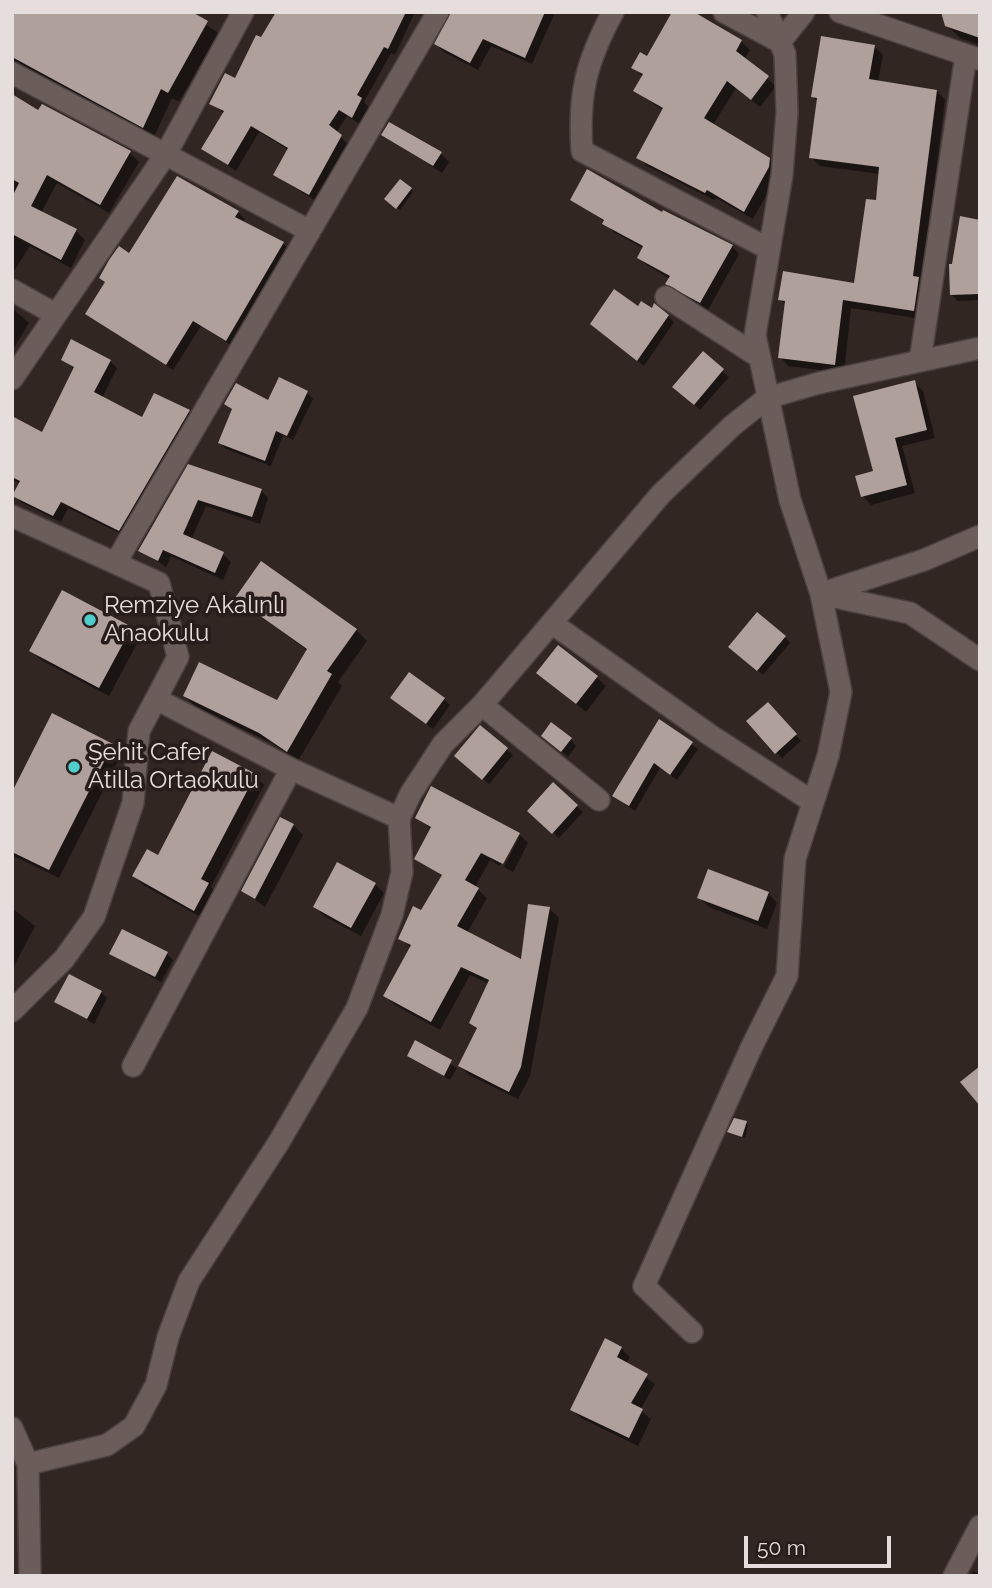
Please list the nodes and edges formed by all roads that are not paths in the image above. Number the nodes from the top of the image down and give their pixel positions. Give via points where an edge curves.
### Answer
1 (243, 12) edge
2 (438, 12) edge
3 (613, 12) edge
4 (724, 12) edge
5 (767, 12) edge
6 (804, 12) edge
7 (840, 12) edge
8 (780, 42) junction
9 (973, 57) edge
10 (12, 72) edge
11 (166, 154) junction
12 (310, 231) junction
13 (769, 248) junction
14 (12, 289) edge
15 (666, 297) dead end
16 (55, 314) junction
17 (980, 348) edge
18 (759, 357) junction
19 (920, 361) junction
20 (12, 379) edge
21 (767, 398) junction
22 (12, 516) edge
23 (980, 536) edge
24 (116, 562) junction
25 (821, 594) junction
26 (552, 624) junction
27 (980, 660) edge
28 (156, 699) junction
29 (482, 705) junction
30 (292, 769) junction
31 (599, 800) dead end
32 (813, 802) junction
33 (399, 818) junction
34 (12, 1011) edge
35 (133, 1066) dead end
36 (692, 1332) dead end
37 (12, 1428) edge
38 (28, 1464) junction
39 (980, 1526) edge
40 (30, 1576) edge
41 (954, 1576) edge

1 - 11 street
2 - 12 street
3 - 13 street via 594,48 579,109 582,151
4 - 8 street
5 - 8 street
6 - 8 street
7 - 9 street
8 - 13 street via 785,54 787,112
9 - 19 street
10 - 11 street
11 - 12 street
11 - 16 street
12 - 24 street
13 - 18 street via 755,335
14 - 16 street
15 - 18 street
16 - 20 street
17 - 19 street
18 - 21 street
19 - 21 street
21 - 25 street via 790,500
21 - 26 street via 661,494
22 - 24 street
23 - 25 street
24 - 28 street via 159,583 178,657
25 - 27 street via 910,612
25 - 32 street via 841,692
26 - 29 street
26 - 32 street
28 - 30 street
28 - 34 street via 139,731 133,803 93,917 64,959
29 - 31 street
29 - 33 street via 443,744
30 - 33 street
30 - 35 street
32 - 36 street via 795,859 787,976 644,1286
33 - 38 street via 402,872 357,1008 279,1142 189,1281 156,1385 134,1426 107,1445
37 - 38 street
38 - 40 street
39 - 41 street

